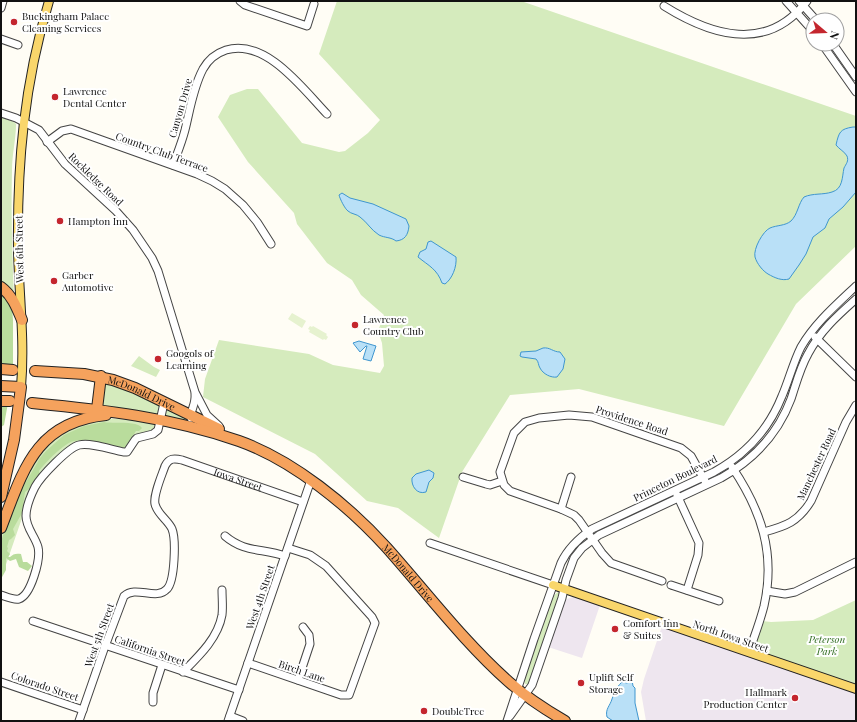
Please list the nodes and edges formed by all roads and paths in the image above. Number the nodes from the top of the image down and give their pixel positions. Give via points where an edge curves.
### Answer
1 (3, 1) edge
2 (49, 1) edge
3 (240, 1) edge
4 (786, 1) edge
5 (803, 3) edge
6 (314, 4) dead end
7 (664, 6) dead end
8 (1, 8) edge
9 (797, 12) junction
10 (810, 12) edge
11 (805, 22) edge
12 (1, 39) edge
13 (18, 45) dead end
14 (828, 52) edge
15 (839, 52) edge
16 (856, 77) edge
17 (856, 92) edge
18 (1, 113) edge
19 (327, 114) dead end
20 (23, 122) junction
21 (47, 142) junction
22 (173, 165) junction
23 (271, 244) dead end
24 (856, 286) edge
25 (1, 287) edge
26 (856, 298) edge
27 (22, 320) junction
28 (810, 333) junction
29 (817, 339) junction
30 (1, 369) edge
31 (13, 370) dead end
32 (35, 371) dead end
33 (101, 376) junction
34 (856, 377) edge
35 (1, 386) edge
36 (21, 387) junction
37 (195, 392) junction
38 (164, 403) junction
39 (32, 404) dead end
40 (856, 405) edge
41 (97, 410) junction
42 (131, 415) junction
43 (190, 415) junction
44 (161, 420) junction
45 (192, 427) junction
46 (224, 432) junction
47 (239, 441) junction
48 (171, 459) joint
49 (729, 463) junction
50 (734, 470) junction
51 (463, 477) dead end
52 (571, 477) dead end
53 (703, 477) junction
54 (311, 480) junction
55 (502, 481) junction
56 (707, 485) junction
57 (675, 490) junction
58 (1, 497) edge
59 (679, 498) junction
60 (304, 502) junction
61 (561, 509) junction
62 (1, 528) edge
63 (588, 532) junction
64 (764, 532) junction
65 (225, 536) dead end
66 (593, 539) junction
67 (430, 543) dead end
68 (288, 548) junction
69 (285, 556) junction
70 (856, 562) edge
71 (662, 581) dead end
72 (553, 585) junction
73 (671, 585) dead end
74 (564, 589) junction
75 (222, 590) dead end
76 (687, 590) junction
77 (767, 591) junction
78 (1, 595) edge
79 (719, 601) dead end
80 (33, 621) dead end
81 (303, 627) dead end
82 (106, 646) junction
83 (749, 652) junction
84 (248, 663) junction
85 (162, 665) junction
86 (183, 672) junction
87 (298, 680) junction
88 (1, 682) edge
89 (517, 689) junction
90 (856, 689) edge
91 (239, 690) junction
92 (526, 695) junction
93 (153, 702) dead end
94 (83, 710) junction
95 (229, 719) edge
96 (508, 720) edge
97 (79, 721) edge
98 (243, 721) edge
99 (565, 721) edge

1 - 8 street
2 - 20 main road, West 6th Street via 35,54
3 - 6 street via 307,26
4 - 9 street
5 - 9 street
5 - 10 street
7 - 9 street via 710,29 738,35 770,30
9 - 11 street
12 - 13 street
14 - 17 street
15 - 16 street
18 - 20 street, Rockledge Road
19 - 22 street, Canyon Drive via 269,58 249,49 224,51 212,58 202,70
20 - 21 street, Rockledge Road via 39,130
20 - 27 main road, West 6th Street via 18,229
21 - 22 street, Country Club Terrace via 62,131 71,129
21 - 37 street, Rockledge Road via 65,164 122,218 152,258
22 - 23 street, Country Club Terrace via 207,178 234,196 252,214
24 - 28 street, Princeton Boulevard
25 - 27 highway via 13,302
26 - 29 street, Princeton Boulevard
27 - 36 main road, West 6th Street
28 - 29 street
28 - 49 street, Princeton Boulevard via 797,356 771,419 756,440
29 - 34 street
29 - 50 street, Princeton Boulevard via 807,354 787,408 777,426 758,450
30 - 31 highway
32 - 33 highway, McDonald Drive
33 - 38 highway, McDonald Drive via 135,388
33 - 41 highway
35 - 36 highway
36 - 58 highway, West 6th Street via 14,440
37 - 43 street via 195,405
37 - 46 street, Rockledge Road via 207,415
38 - 43 highway, McDonald Drive
38 - 44 street
39 - 41 highway, McDonald Drive
40 - 64 street, Manchester Road via 807,508 789,524
41 - 42 highway, McDonald Drive
42 - 44 highway, McDonald Drive
42 - 62 highway via 105,415 82,419 49,437 26,467
43 - 45 street
43 - 46 highway, McDonald Drive
44 - 45 highway, McDonald Drive
44 - 78 street via 156,432 137,438 127,452 88,445 74,447 65,453 33,492 26,513 26,522 39,552 29,590 19,599
45 - 47 highway, McDonald Drive
46 - 47 highway, McDonald Drive
47 - 54 highway, McDonald Drive
48 - 60 street, Iowa Street via 203,467
48 - 82 street, West 5th Street via 165,466 155,501 174,534 171,582 167,589 160,593 135,591 126,595
49 - 50 street
49 - 53 street, Princeton Boulevard
50 - 56 street, Princeton Boulevard
50 - 64 street via 751,498
51 - 55 street via 490,485
52 - 61 street
53 - 55 street, Providence Road via 687,451 675,445 601,419 569,415 531,420 517,428 511,437 501,468
53 - 56 street, Providence Road
53 - 57 street, Princeton Boulevard
54 - 60 street, West 4th Street
54 - 89 highway, McDonald Drive via 365,526 410,574 469,644
55 - 61 street via 506,488 515,493
56 - 59 street, Princeton Boulevard
57 - 59 street
57 - 63 street, Princeton Boulevard
59 - 66 street, Princeton Boulevard
59 - 76 street via 699,543
60 - 68 street, West 4th Street
61 - 63 street via 574,515
63 - 66 street
63 - 72 street, Princeton Boulevard via 567,552
64 - 77 street via 768,570
65 - 69 street via 240,546
66 - 71 street via 610,563
66 - 74 street, Princeton Boulevard via 574,558
67 - 72 street
68 - 69 street, West 4th Street
68 - 87 street, Birch Lane via 310,555 326,566 375,623 349,696
69 - 84 street, West 4th Street
70 - 77 street via 795,592 785,594
72 - 74 main road, North Iowa Street
72 - 89 street, Princeton Boulevard
73 - 76 street
74 - 83 main road, North Iowa Street
74 - 92 street, Princeton Boulevard via 534,680
75 - 86 street via 223,609 218,627 204,649
76 - 79 street
77 - 83 street
80 - 82 street, California Street
81 - 87 street via 309,635 310,644
82 - 85 street, California Street
82 - 94 street, West 5th Street
83 - 90 main road, North Iowa Street
84 - 87 street, Birch Lane
84 - 91 street, West 4th Street
85 - 86 street, California Street
85 - 93 street via 153,693
86 - 91 street, California Street
88 - 94 street, Colorado Street
89 - 92 highway, McDonald Drive
89 - 96 street, Princeton Boulevard
91 - 95 street, West 4th Street
92 - 96 street, Princeton Boulevard
92 - 99 highway, McDonald Drive
94 - 97 street, West 5th Street
95 - 98 street

